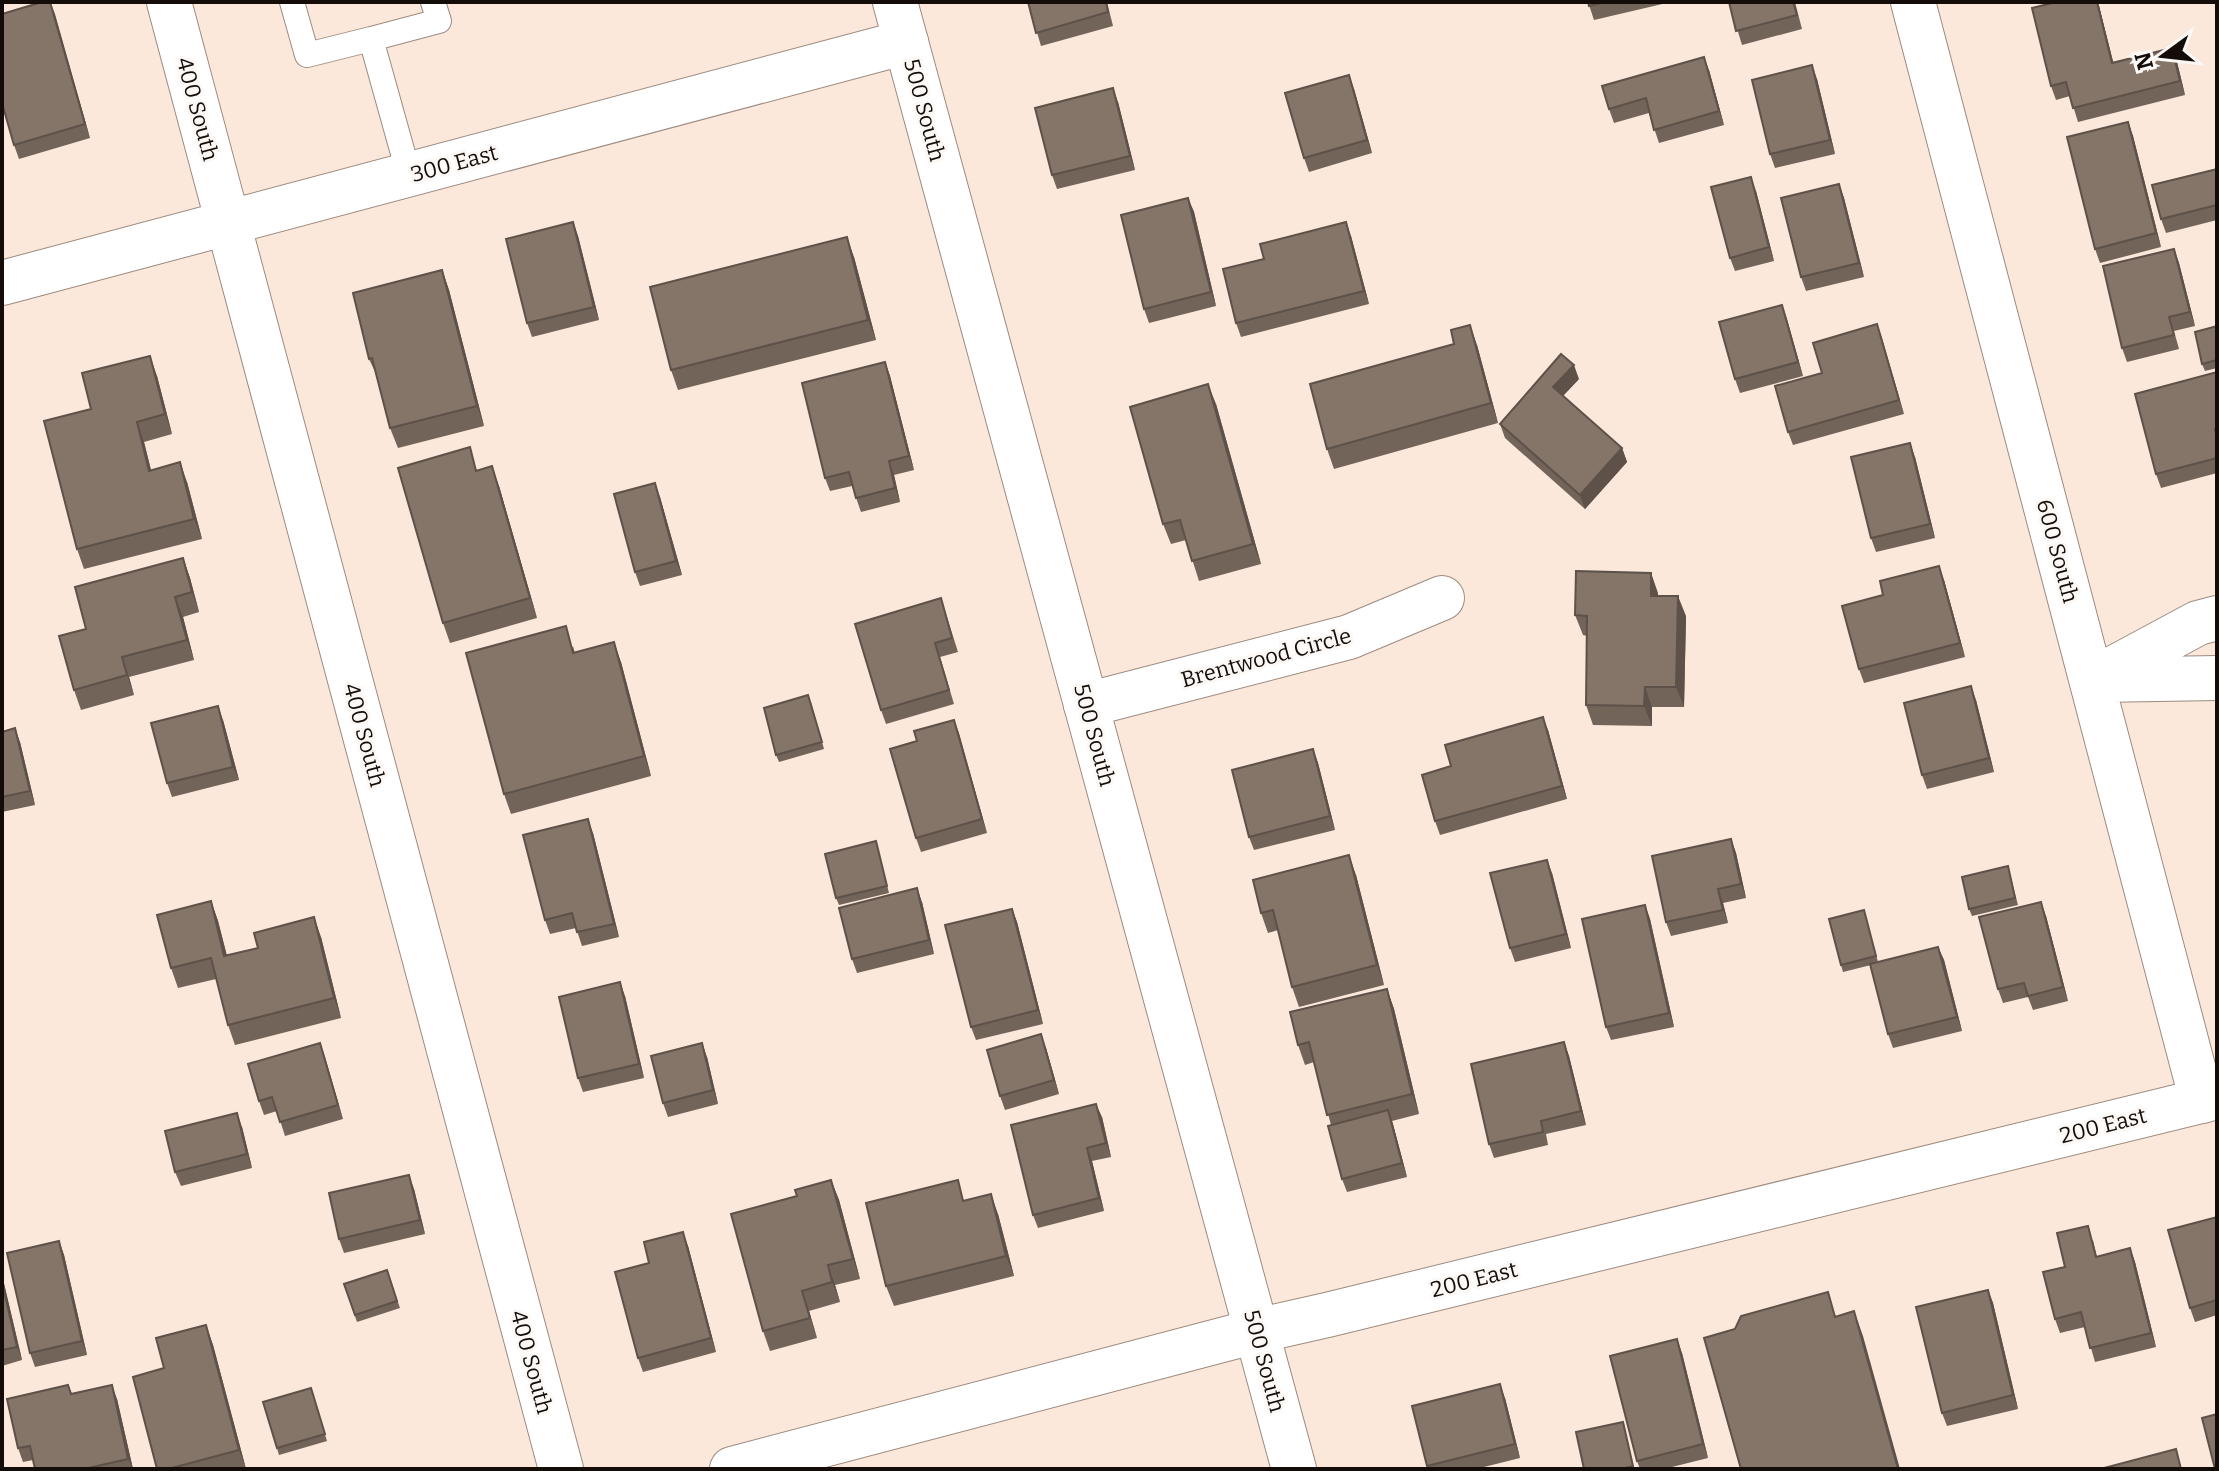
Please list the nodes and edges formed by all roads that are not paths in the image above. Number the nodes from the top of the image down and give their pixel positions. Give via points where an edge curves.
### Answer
1 (169, 2) edge
2 (292, 2) edge
3 (433, 2) edge
4 (1913, 2) edge
5 (901, 22) edge
6 (371, 39) junction
7 (409, 175) junction
8 (228, 223) junction
9 (2, 283) edge
10 (1442, 598) dead end
11 (2217, 618) edge
12 (2217, 678) edge
13 (2092, 680) junction
14 (1086, 705) junction
15 (2210, 1099) edge
16 (1256, 1331) junction
17 (807, 1459) edge
18 (561, 1469) edge
19 (732, 1469) edge
20 (1294, 1469) edge

1 - 8 street, 400 South
2 - 6 lane via 307,55
3 - 6 lane via 439,21
4 - 13 street, 600 South
5 - 7 street, 300 East
5 - 14 street, 500 South
6 - 7 lane
7 - 8 street, 300 East
8 - 9 street, 300 East
8 - 18 street, 400 South
10 - 14 street, Brentwood Circle via 1349,637
11 - 13 street
12 - 13 street
13 - 15 street, 600 South
14 - 16 street, 500 South
15 - 16 street, 200 East
16 - 17 street, 200 East
16 - 20 street, 500 South
17 - 19 street, 200 East

